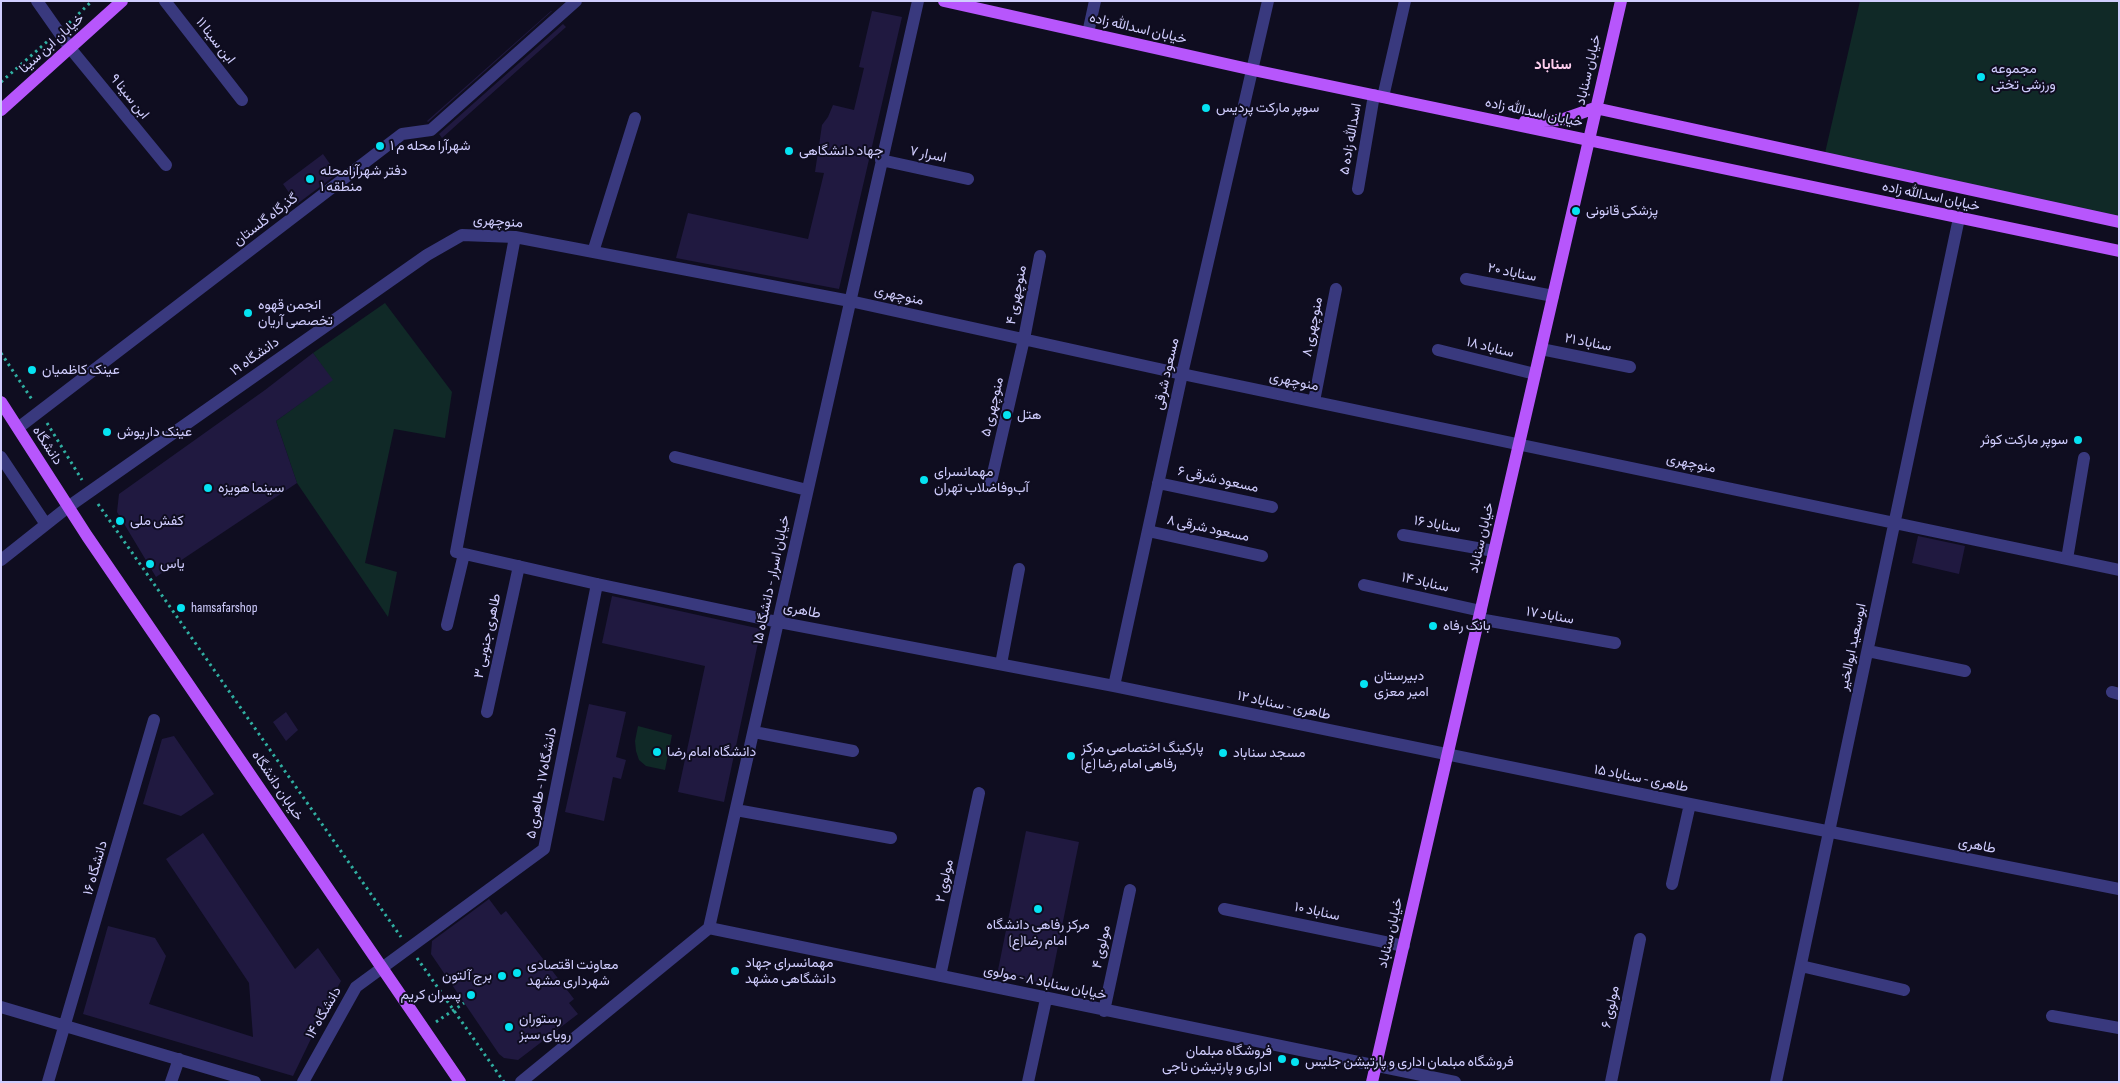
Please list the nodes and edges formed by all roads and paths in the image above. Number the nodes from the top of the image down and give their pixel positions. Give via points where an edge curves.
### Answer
1 (37, 1) edge
2 (122, 1) edge
3 (165, 1) edge
4 (576, 1) edge
5 (918, 1) edge
6 (944, 1) edge
7 (1095, 1) edge
8 (1268, 1) edge
9 (1405, 1) edge
10 (1621, 1) edge
11 (1088, 33) junction
12 (70, 48) junction
13 (1253, 70) junction
14 (1379, 96) junction
15 (242, 100) dead end
16 (1595, 108) junction
17 (1, 110) edge
18 (635, 118) dead end
19 (1502, 122) junction
20 (1589, 140) junction
21 (881, 160) junction
22 (166, 165) dead end
23 (968, 179) dead end
24 (1358, 189) dead end
25 (1959, 218) junction
26 (2119, 222) edge
27 (462, 235) joint
28 (515, 237) junction
29 (2119, 251) edge
30 (593, 252) junction
31 (1040, 256) dead end
32 (1466, 279) dead end
33 (1336, 289) dead end
34 (1553, 296) junction
35 (850, 300) junction
36 (1024, 339) junction
37 (1541, 349) junction
38 (1438, 350) dead end
39 (1, 353) edge
40 (1630, 367) dead end
41 (1182, 374) junction
42 (1535, 374) junction
43 (1314, 401) junction
44 (1, 402) edge
45 (40, 411) junction
46 (18, 428) junction
47 (1519, 444) junction
48 (1, 457) edge
49 (674, 457) dead end
50 (2084, 458) dead end
51 (991, 482) dead end
52 (1158, 483) junction
53 (808, 490) junction
54 (90, 492) junction
55 (68, 507) junction
56 (1272, 507) dead end
57 (1895, 522) junction
58 (45, 523) junction
59 (1148, 531) junction
60 (1403, 534) dead end
61 (1494, 551) junction
62 (460, 553) junction
63 (1262, 556) dead end
64 (2067, 559) junction
65 (1, 560) edge
66 (519, 566) junction
67 (1019, 569) dead end
68 (2119, 570) edge
69 (597, 584) junction
70 (1364, 584) dead end
71 (1480, 615) junction
72 (778, 622) junction
73 (447, 625) dead end
74 (1615, 643) dead end
75 (1868, 651) junction
76 (1001, 664) junction
77 (1965, 670) dead end
78 (1114, 686) junction
79 (487, 712) dead end
80 (154, 720) dead end
81 (754, 732) junction
82 (853, 751) dead end
83 (1447, 755) junction
84 (979, 793) dead end
85 (1690, 804) junction
86 (736, 810) junction
87 (1829, 832) junction
88 (891, 838) dead end
89 (1672, 884) dead end
90 (2119, 889) edge
91 (1130, 890) dead end
92 (1224, 909) dead end
93 (709, 928) junction
94 (1640, 939) dead end
95 (1404, 946) junction
96 (410, 948) junction
97 (1801, 966) junction
98 (383, 968) junction
99 (940, 976) junction
100 (1904, 990) dead end
101 (1046, 999) junction
102 (464, 1003) dead end
103 (1, 1007) edge
104 (453, 1010) junction
105 (1104, 1011) junction
106 (2052, 1016) dead end
107 (66, 1025) junction
108 (2119, 1028) edge
109 (425, 1029) junction
110 (179, 1059) junction
111 (1376, 1066) junction
112 (48, 1082) edge
113 (171, 1082) edge
114 (255, 1082) edge
115 (302, 1082) edge
116 (460, 1082) edge
117 (504, 1082) edge
118 (521, 1082) edge
119 (1028, 1082) edge
120 (1372, 1082) edge
121 (1455, 1082) edge
122 (1611, 1082) edge
123 (1776, 1082) edge

1 - 12 street, ابن سینا ۹
2 - 12 main road, خیابان ابن سینا
3 - 15 street, ابن سینا ۱۱
4 - 45 street, گذرگاه گلستان via 430,130 402,134
5 - 21 street, خیابان اسرار - دانشگاه ۱۵
6 - 11 main road, خیابان اسدالله زاده
7 - 11 street
8 - 13 street, مسعود شرقی
9 - 14 street, اسدالله زاده ۵
10 - 16 main road, خیابان سناباد
11 - 13 main road, خیابان اسدالله زاده
12 - 17 main road, خیابان ابن سینا
12 - 22 street, ابن سینا ۹
13 - 14 main road, خیابان اسدالله زاده
13 - 41 street, مسعود شرقی
14 - 19 main road, خیابان اسدالله زاده
14 - 24 street, اسدالله زاده ۵
16 - 19 main road via 1561,120
16 - 20 main road, خیابان سناباد
16 - 26 main road, خیابان اسدالله زاده
18 - 30 street
19 - 20 main road, خیابان اسدالله زاده
20 - 25 main road, خیابان اسدالله زاده
20 - 34 main road, خیابان سناباد
21 - 23 street, اسرار ۷
21 - 35 street, خیابان اسرار - دانشگاه ۱۵
25 - 29 main road, خیابان اسدالله زاده
25 - 57 street, ابوسعید ابوالخیر
27 - 28 street, منوچهری
27 - 54 street, دانشگاه ۱۹ via 427,255
28 - 30 street, منوچهری
28 - 62 street
30 - 35 street, منوچهری
31 - 36 street, منوچهری ۴
32 - 34 street, سناباد ۲۰
33 - 43 street, منوچهری ۸
34 - 37 main road, خیابان سناباد
35 - 36 street, منوچهری
35 - 53 street, خیابان اسرار - دانشگاه ۱۵
36 - 41 street, منوچهری
36 - 51 street, منوچهری ۵
37 - 40 street, سناباد ۲۱
37 - 42 main road, خیابان سناباد
38 - 42 street, سناباد ۱۸
39 - 45 path
41 - 43 street, منوچهری
41 - 52 street, مسعود شرقی
42 - 47 main road, خیابان سناباد
43 - 47 street, منوچهری
44 - 46 main road, دانشگاه
45 - 46 street, گذرگاه گلستان
45 - 54 path
46 - 55 main road, دانشگاه
47 - 57 street, منوچهری
47 - 61 main road, خیابان سناباد
48 - 58 street
49 - 53 street
50 - 64 street
52 - 56 street, مسعود شرقی ۶
52 - 59 street, مسعود شرقی
53 - 72 street, خیابان اسرار - دانشگاه ۱۵
54 - 55 street, دانشگاه ۱۹
54 - 96 path
55 - 58 street, دانشگاه ۱۹
55 - 98 main road, خیابان دانشگاه
57 - 64 street, منوچهری
57 - 75 street, ابوسعید ابوالخیر
58 - 65 street, دانشگاه ۱۹
59 - 63 street, مسعود شرقی ۸
59 - 78 street, مسعود شرقی
60 - 61 street, سناباد ۱۶
61 - 71 main road, خیابان سناباد
62 - 66 street, طاهری
62 - 73 street
64 - 68 street, منوچهری
66 - 69 street, طاهری
66 - 79 street, طاهری جنوبی ۳
67 - 76 street
69 - 72 street, طاهری
69 - 96 street, دانشگاه۱۷ - طاهری ۵ via 544,848
70 - 71 street, سناباد ۱۴
71 - 74 street, سناباد ۱۷
71 - 83 main road, خیابان سناباد
72 - 76 street, طاهری
72 - 81 street, خیابان اسرار - دانشگاه ۱۵
75 - 77 street
75 - 87 street, ابوسعید ابوالخیر
76 - 78 street, طاهری
78 - 83 street, طاهری - سناباد ۱۲
80 - 107 street, دانشگاه ۱۶
81 - 82 street
81 - 86 street, خیابان اسرار - دانشگاه ۱۵
83 - 85 street, طاهری - سناباد ۱۵
83 - 95 main road, خیابان سناباد
84 - 99 street, مولوی ۲
85 - 87 street, طاهری - سناباد ۱۵
85 - 89 street
86 - 88 street
86 - 93 street, خیابان اسرار - دانشگاه ۱۵
87 - 90 street, طاهری
87 - 97 street, ابوسعید ابوالخیر
91 - 105 street, مولوی ۴
92 - 95 street, سناباد ۱۰
93 - 99 street, خیابان سناباد ۸ - مولوی
93 - 118 street
94 - 122 street, مولوی ۶
95 - 111 main road, خیابان سناباد
96 - 98 street, دانشگاه۱۷ - طاهری ۵
96 - 104 path
97 - 100 street
97 - 123 street, ابوسعید ابوالخیر
98 - 109 main road, خیابان دانشگاه
98 - 115 street, دانشگاه ۱۴ via 356,986
99 - 101 street, خیابان سناباد ۸ - مولوی
101 - 105 street, خیابان سناباد ۸ - مولوی
101 - 119 street
102 - 104 path
103 - 107 street
104 - 109 path
104 - 117 path
105 - 111 street, خیابان سناباد ۸ - مولوی
106 - 108 street
107 - 110 street
107 - 112 street, دانشگاه ۱۶
109 - 116 main road, خیابان دانشگاه
110 - 113 street
110 - 114 street
111 - 120 main road, خیابان سناباد
111 - 121 street, خیابان سناباد ۸ - مولوی

